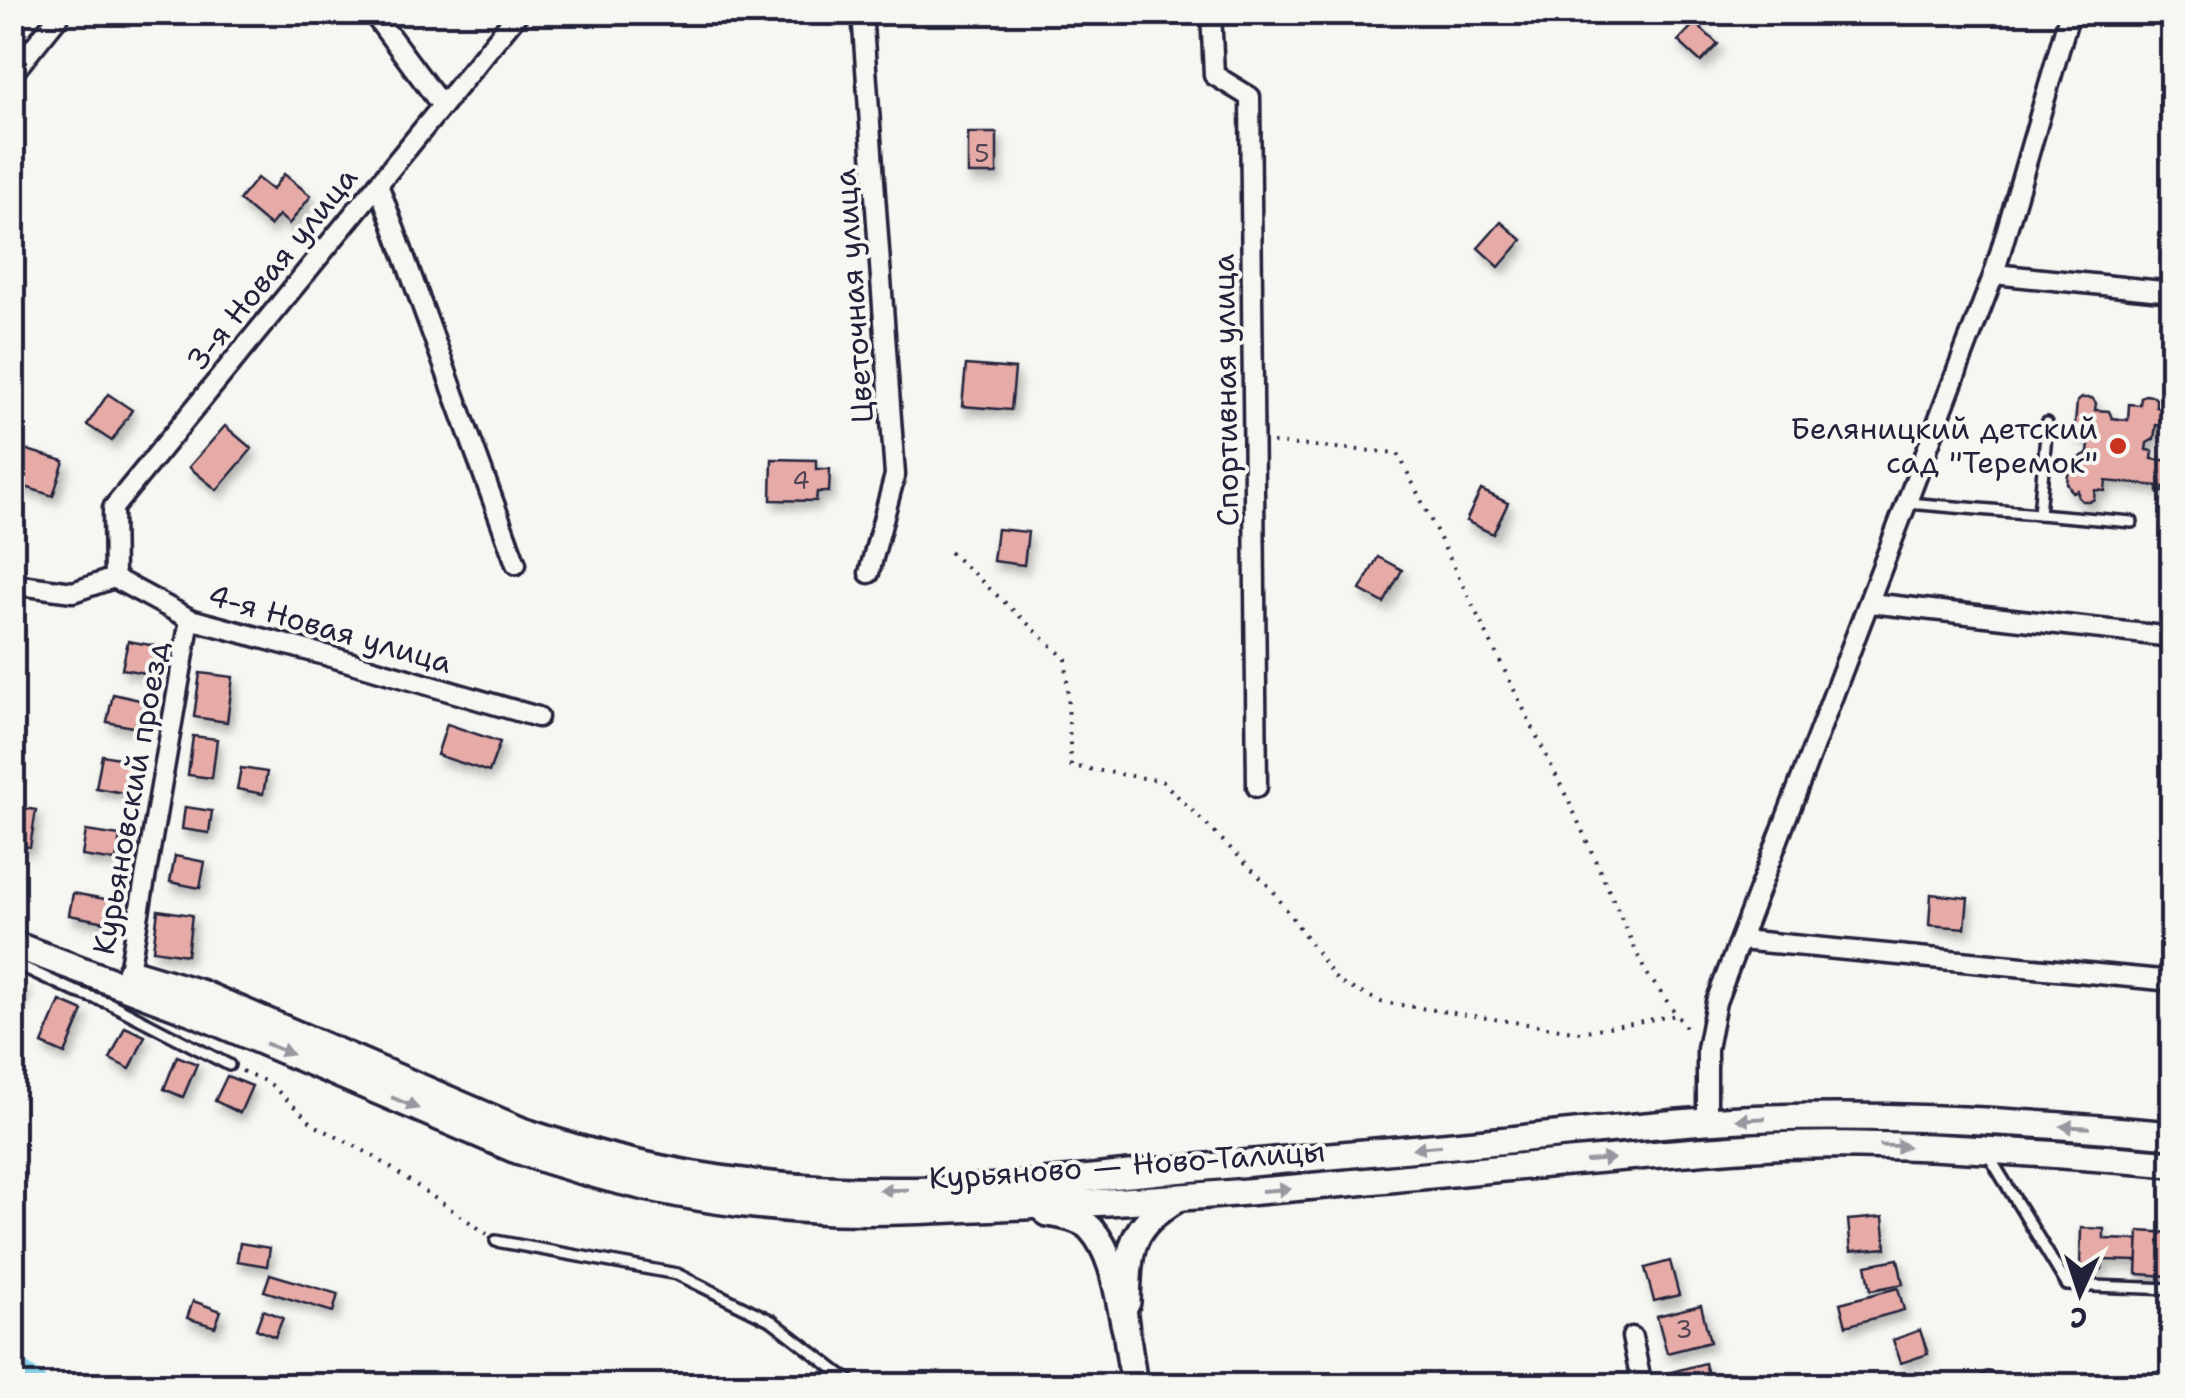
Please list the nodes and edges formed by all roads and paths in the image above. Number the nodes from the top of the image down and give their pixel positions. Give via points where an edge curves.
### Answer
1 (62, 12) edge
2 (372, 12) edge
3 (519, 12) edge
4 (862, 12) edge
5 (1211, 12) edge
6 (2070, 12) edge
7 (12, 74) edge
8 (442, 106) junction
9 (378, 184) junction
10 (1994, 274) junction
11 (2172, 292) edge
12 (2047, 424) dead end
13 (1254, 441) junction
14 (1908, 502) junction
15 (2039, 514) junction
16 (2132, 522) dead end
17 (950, 552) dead end
18 (516, 564) dead end
19 (869, 574) dead end
20 (114, 578) junction
21 (12, 584) edge
22 (1870, 602) junction
23 (190, 620) junction
24 (2172, 637) edge
25 (538, 718) dead end
26 (1257, 787) dead end
27 (12, 930) edge
28 (1740, 940) junction
29 (12, 944) edge
30 (12, 962) edge
31 (126, 978) junction
32 (2172, 981) edge
33 (1677, 1015) junction
34 (1699, 1045) dead end
35 (229, 1065) joint
36 (1707, 1121) junction
37 (2172, 1135) edge
38 (1985, 1150) junction
39 (2172, 1164) edge
40 (1104, 1176) junction
41 (1179, 1197) junction
42 (1108, 1202) junction
43 (988, 1208) junction
44 (496, 1241) joint
45 (2172, 1289) edge
46 (1126, 1327) junction
47 (1632, 1337) dead end
48 (856, 1386) edge
49 (1134, 1386) edge
50 (1642, 1386) edge

1 - 7 street
2 - 8 street
3 - 8 street, 3-я Новая улица
4 - 19 street, Цветочная улица via 895,475
5 - 13 street, Спортивная улица via 1214,75 1250,96
6 - 10 street
8 - 9 street, 3-я Новая улица
9 - 18 street
9 - 20 street, 3-я Новая улица via 112,508
10 - 11 street
10 - 14 street
12 - 15 lane
13 - 26 street, Спортивная улица
13 - 33 path via 1398,453 1645,971
14 - 15 lane
14 - 22 street
15 - 16 lane
17 - 33 path via 1066,659 1070,766 1162,781 1271,888 1338,982 1381,1002 1580,1032
20 - 21 street via 73,592
20 - 23 street, 4-я Новая улица
22 - 24 street
22 - 28 street
23 - 25 street, 4-я Новая улица
23 - 31 street, Курьяновский проезд
27 - 31 main road
28 - 32 street
28 - 36 street via 1716,1002 1707,1049
29 - 31 main road
30 - 35 lane
40 -> 31 main road, Курьяново — Ново-Талицы via 985,1188 834,1190 668,1171 522,1130 200,994
31 -> 43 main road, Курьяново — Ново-Талицы via 514,1149 611,1181 762,1206
33 - 34 path
35 - 44 path via 269,1083 314,1125 388,1165
37 -> 36 main road, Курьяново — Ново-Талицы via 1928,1118
36 -> 40 main road, Курьяново — Ново-Талицы
38 - 39 main road, Курьяново — Ново-Талицы
41 -> 38 main road, Курьяново — Ново-Талицы via 1757,1146
38 - 45 lane via 2067,1284
40 - 42 main road
41 - 42 main road, Курьяново — Ново-Талицы
41 - 46 main road via 1154,1213 1134,1238
42 - 43 main road, Курьяново — Ново-Талицы
42 - 46 main road
43 - 46 main road via 1063,1215 1090,1227 1107,1255
44 - 48 lane via 677,1274 772,1321
46 - 49 main road
47 - 50 street

